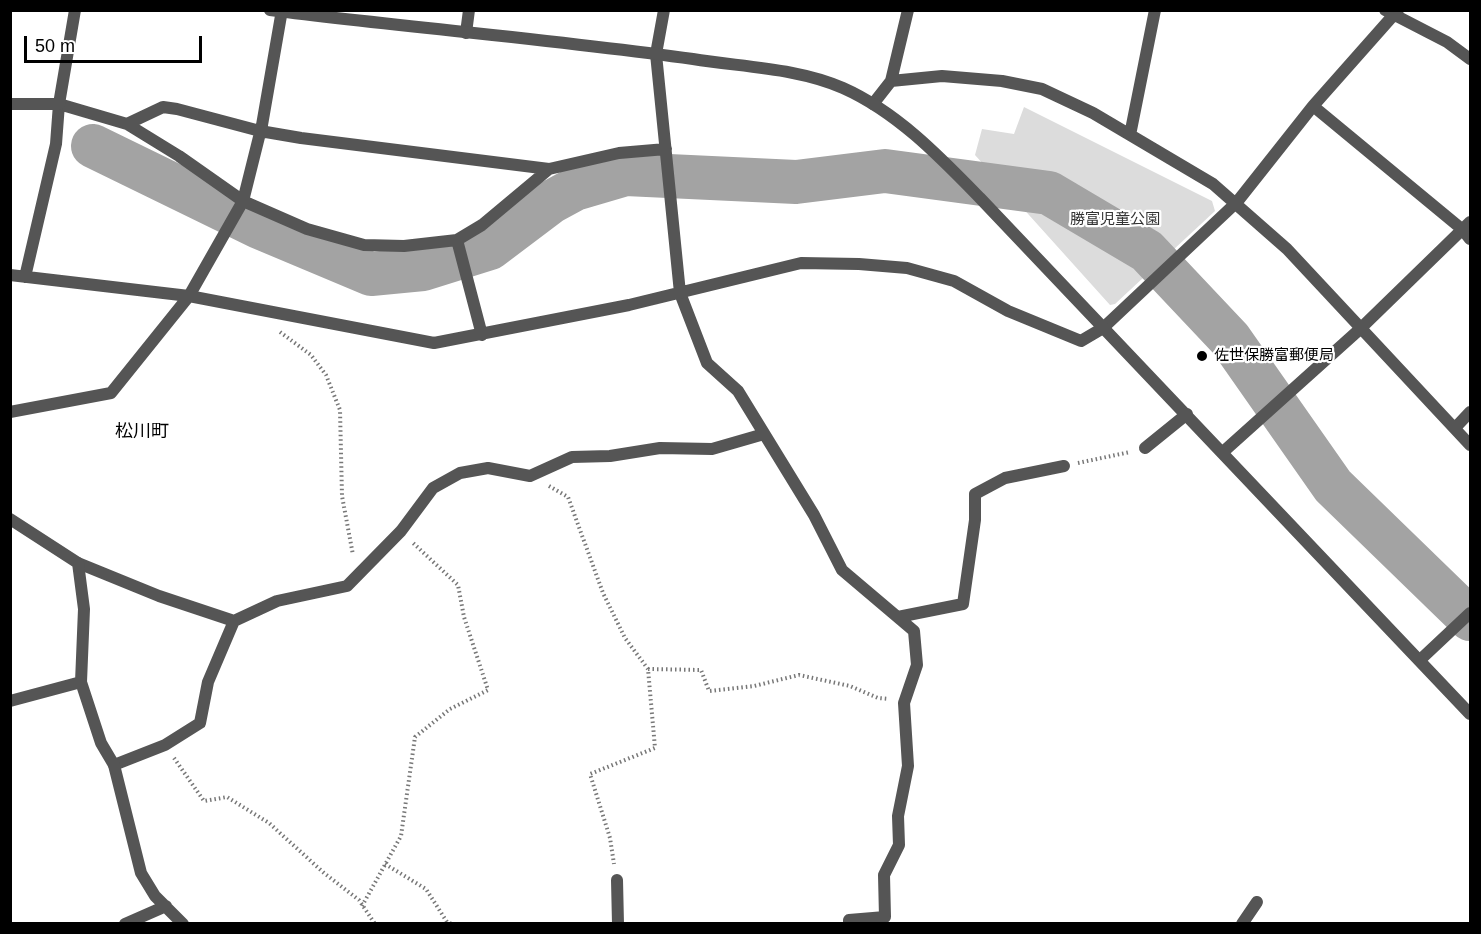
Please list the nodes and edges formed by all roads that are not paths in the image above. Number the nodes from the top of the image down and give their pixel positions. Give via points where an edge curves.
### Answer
1 (75, 10) edge
2 (469, 10) edge
3 (664, 10) edge
4 (908, 10) edge
5 (1155, 10) edge
6 (278, 11) edge
7 (1393, 12) edge
8 (466, 33) junction
9 (656, 54) junction
10 (1470, 59) edge
11 (891, 81) junction
12 (10, 104) edge
13 (59, 104) junction
14 (873, 104) junction
15 (1313, 106) junction
16 (127, 124) junction
17 (260, 131) junction
18 (1130, 135) junction
19 (666, 149) junction
20 (549, 169) junction
21 (243, 201) junction
22 (1237, 202) junction
23 (1468, 230) edge
24 (457, 240) junction
25 (10, 275) edge
26 (25, 277) junction
27 (680, 293) junction
28 (189, 296) junction
29 (1103, 328) junction
30 (1360, 328) junction
31 (482, 335) junction
32 (10, 412) edge
33 (1470, 412) edge
34 (1187, 414) junction
35 (1455, 428) junction
36 (764, 434) junction
37 (1470, 445) edge
38 (1145, 448) road end
39 (1223, 452) junction
40 (1064, 466) road end
41 (10, 519) edge
42 (16, 527) edge
43 (78, 563) junction
44 (1470, 613) edge
45 (898, 617) junction
46 (234, 621) junction
47 (1421, 659) junction
48 (81, 682) junction
49 (10, 702) edge
50 (1470, 714) edge
51 (114, 765) junction
52 (617, 880) road end
53 (1257, 902) dead end
54 (166, 906) junction
55 (125, 924) edge
56 (183, 924) edge
57 (618, 924) edge
58 (849, 924) edge
59 (1242, 924) edge

1 - 13 street
2 - 8 street
3 - 9 street
4 - 11 street
5 - 18 street
6 - 8 street
6 - 17 street
7 - 10 street
7 - 15 street
8 - 9 street
9 - 14 street via 804,76 829,82
9 - 19 street
11 - 14 street
11 - 18 street via 942,76 1042,89
12 - 13 street
13 - 16 street
13 - 26 street via 56,144
14 - 29 street via 938,154
15 - 22 street
15 - 23 street
16 - 17 street via 162,107
16 - 21 street
17 - 20 street via 366,148
17 - 21 street
18 - 22 street via 1214,184
19 - 20 street via 619,153
19 - 27 street
20 - 24 street via 482,225
21 - 24 street via 307,229 364,245 404,246
21 - 28 street
22 - 29 street
22 - 30 street
23 - 30 street
24 - 31 street
25 - 26 street
26 - 28 street
27 - 29 street via 801,263 859,264 907,268 954,281 1008,311 1081,340
27 - 31 street
27 - 36 street via 707,363 738,391
28 - 31 street via 434,343
28 - 32 street via 111,393
29 - 34 street
30 - 35 street
30 - 39 street
33 - 35 street
34 - 38 street
34 - 39 street
35 - 37 street
36 - 45 street via 814,515 842,570
36 - 46 street via 712,449 660,448 572,457 530,476 488,468 460,473 433,488 401,531 347,586 277,601
39 - 47 street
40 - 45 street via 1005,478 975,494 963,604
41 - 42 street
42 - 43 street via 51,543
43 - 46 street
43 - 48 street via 84,609
44 - 47 street
45 - 58 street via 914,631 917,665 904,703 908,766 898,816 899,845 884,875 885,917 849,920
46 - 51 street via 208,682 200,723 165,745
47 - 50 street
48 - 49 street
48 - 51 street via 101,742
51 - 54 street via 141,873
52 - 57 street
53 - 59 street
54 - 55 street
54 - 56 street

